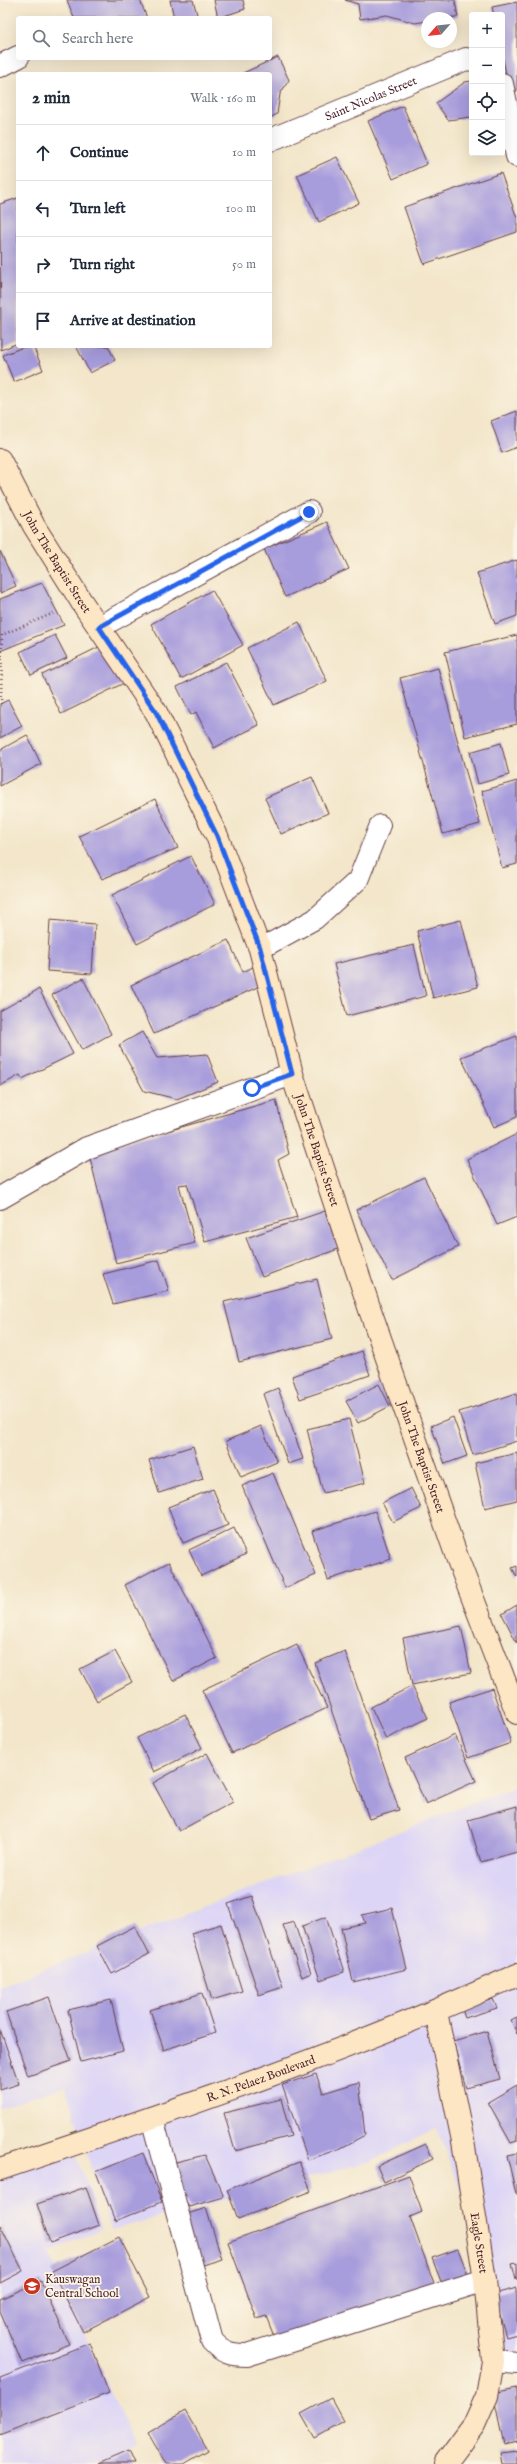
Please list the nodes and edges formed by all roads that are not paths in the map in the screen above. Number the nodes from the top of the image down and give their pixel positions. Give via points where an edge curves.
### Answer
1 (16, 58) edge
2 (469, 60) edge
3 (0, 66) edge
4 (505, 98) edge
5 (272, 139) edge
6 (517, 156) edge
7 (0, 460) edge
8 (309, 512) dead end
9 (99, 627) junction
10 (380, 825) dead end
11 (260, 948) junction
12 (292, 1074) junction
13 (0, 1198) edge
14 (517, 1713) edge
15 (517, 1975) edge
16 (436, 2012) junction
17 (152, 2118) junction
18 (0, 2169) edge
19 (485, 2280) junction
20 (493, 2361) junction
21 (517, 2363) edge
22 (445, 2464) edge

1 - 3 street
2 - 5 street, Saint Nicolas Street
4 - 6 street
7 - 9 street, John The Baptist Street via 34,526
8 - 9 street
9 - 11 street, John The Baptist Street via 156,712 217,836
10 - 11 lane via 358,880 315,919
11 - 12 street, John The Baptist Street
12 - 13 street via 88,1148
12 - 14 street, John The Baptist Street via 408,1421
15 - 16 street, R. N. Pelaez Boulevard
16 - 17 street, R. N. Pelaez Boulevard
16 - 19 street, Eagle Street via 463,2141
17 - 18 street, R. N. Pelaez Boulevard
17 - 19 street via 212,2341 221,2351 232,2355 247,2355
19 - 20 street, Eagle Street
20 - 21 street
20 - 22 street, Eagle Street via 487,2396 474,2425

